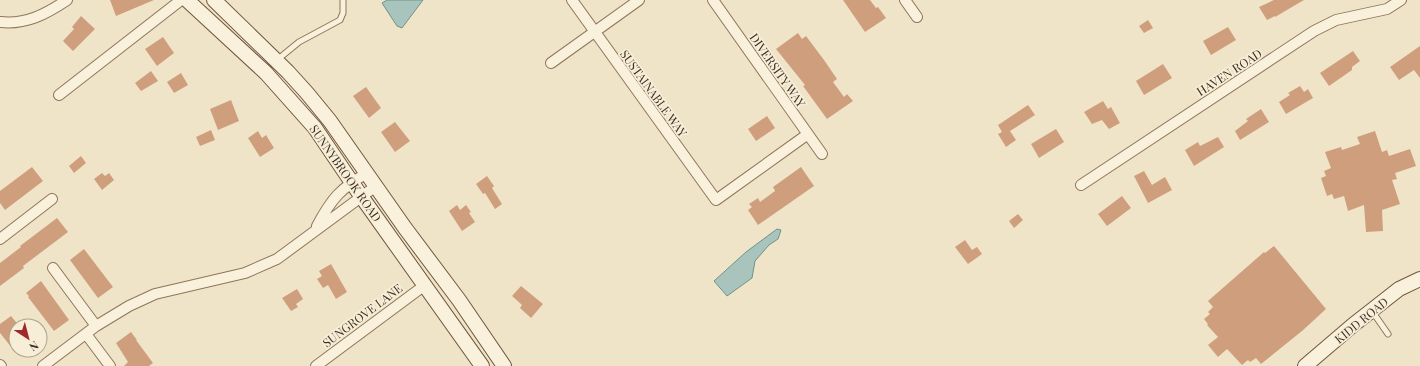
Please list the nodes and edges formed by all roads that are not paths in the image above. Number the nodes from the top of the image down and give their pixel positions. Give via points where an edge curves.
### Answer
1 (67, 0) edge
2 (181, 0) edge
3 (187, 0) edge
4 (214, 0) edge
5 (344, 0) edge
6 (572, 0) edge
7 (639, 0) edge
8 (713, 0) edge
9 (905, 0) edge
10 (1401, 0) edge
11 (917, 17) dead end
12 (0, 22) edge
13 (212, 22) junction
14 (595, 32) junction
15 (277, 61) junction
16 (551, 63) dead end
17 (59, 95) dead end
18 (808, 134) junction
19 (822, 154) dead end
20 (367, 173) junction
21 (352, 182) junction
22 (1081, 185) dead end
23 (376, 186) junction
24 (361, 196) junction
25 (52, 199) dead end
26 (315, 229) junction
27 (0, 238) edge
28 (53, 268) dead end
29 (1420, 279) edge
30 (425, 285) junction
31 (1372, 310) junction
32 (96, 326) junction
33 (86, 334) junction
34 (1388, 334) dead end
35 (44, 366) edge
36 (110, 366) edge
37 (316, 366) edge
38 (482, 366) edge
39 (504, 366) edge
40 (1305, 366) edge

1 - 12 street via 54,9 24,22
2 - 17 street
3 - 13 main road, SUNNYBROOK ROAD
4 - 15 main road, SUNNYBROOK ROAD
5 - 15 lane via 340,20 299,42
6 - 14 street, SUSTAINABLE WAY
7 - 14 street
8 - 18 street, DIVERSITY WAY
9 - 11 street
10 - 22 street, HAVEN ROAD via 1387,9 1336,20 1314,31
13 - 15 main road via 234,31 268,62
13 - 21 main road, SUNNYBROOK ROAD via 266,73 301,112
14 - 16 street
14 - 18 street, SUSTAINABLE WAY via 716,200
15 - 20 main road, SUNNYBROOK ROAD via 330,121
18 - 19 street, DIVERSITY WAY
20 - 21 street
20 - 23 main road, SUNNYBROOK ROAD
21 - 24 main road, SUNNYBROOK ROAD
21 - 26 street via 331,203
23 - 24 street
23 - 39 main road, SUNNYBROOK ROAD
24 - 26 street
24 - 30 main road, SUNNYBROOK ROAD
25 - 27 street
26 - 32 street via 276,259 244,273 155,294
28 - 32 street
29 - 31 main road, KIDD ROAD via 1398,290
30 - 37 street, SUNGROVE LANE
30 - 38 main road, SUNNYBROOK ROAD
31 - 34 lane
31 - 40 main road, KIDD ROAD
32 - 33 street
33 - 35 street
33 - 36 street

